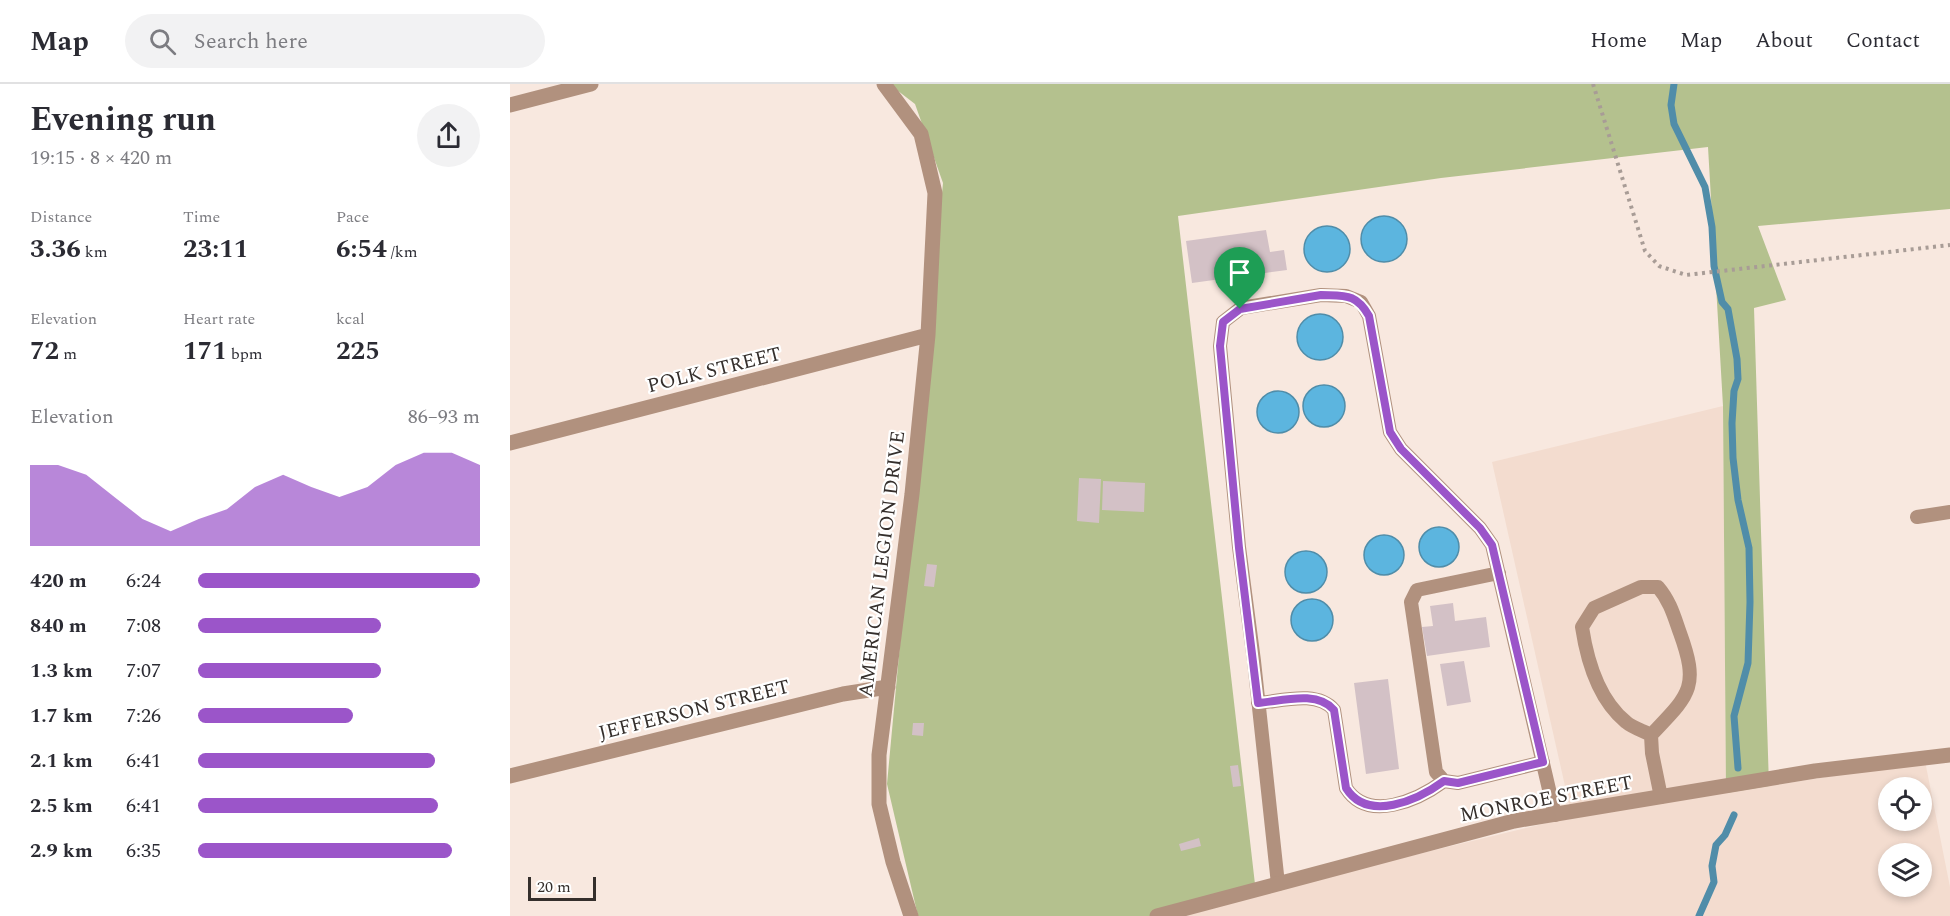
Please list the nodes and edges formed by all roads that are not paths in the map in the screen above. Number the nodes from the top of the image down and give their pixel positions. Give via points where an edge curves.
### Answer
1 (591, 84) edge
2 (884, 84) edge
3 (510, 105) edge
4 (928, 335) junction
5 (510, 442) edge
6 (1950, 512) edge
7 (1917, 517) dead end
8 (1499, 573) junction
9 (888, 687) junction
10 (1258, 703) junction
11 (1651, 735) junction
12 (1950, 755) edge
13 (1543, 762) junction
14 (510, 776) edge
15 (1444, 781) junction
16 (1661, 796) junction
17 (1555, 815) junction
18 (1278, 884) junction
19 (911, 916) edge
20 (1157, 916) edge

1 - 3 street
2 - 4 street, AMERICAN LEGION DRIVE via 921,134 935,193
4 - 5 street, POLK STREET
4 - 9 street, AMERICAN LEGION DRIVE
6 - 7 lane
8 - 10 lane via 1492,545 1480,528 1401,449 1390,432 1369,316 1361,302 1346,296 1321,295 1240,309 1223,322 1220,346
8 - 13 lane
8 - 15 lane via 1417,590 1412,602 1436,772
9 - 14 street, JEFFERSON STREET via 843,694
9 - 19 street, AMERICAN LEGION DRIVE via 879,755 879,804
10 - 15 lane via 1316,698 1328,703 1334,710 1346,788 1353,799 1365,806 1381,807 1422,796
10 - 18 lane
11 - 11 lane via 1682,702 1691,682 1689,659 1669,600 1658,587 1641,587 1594,608 1582,627 1585,650 1602,693 1626,722
11 - 16 lane
12 - 16 street, MONROE STREET via 1815,771
13 - 15 lane via 1458,783
13 - 17 lane
16 - 17 street, MONROE STREET
17 - 18 street, MONROE STREET via 1514,821
18 - 20 street, MONROE STREET

